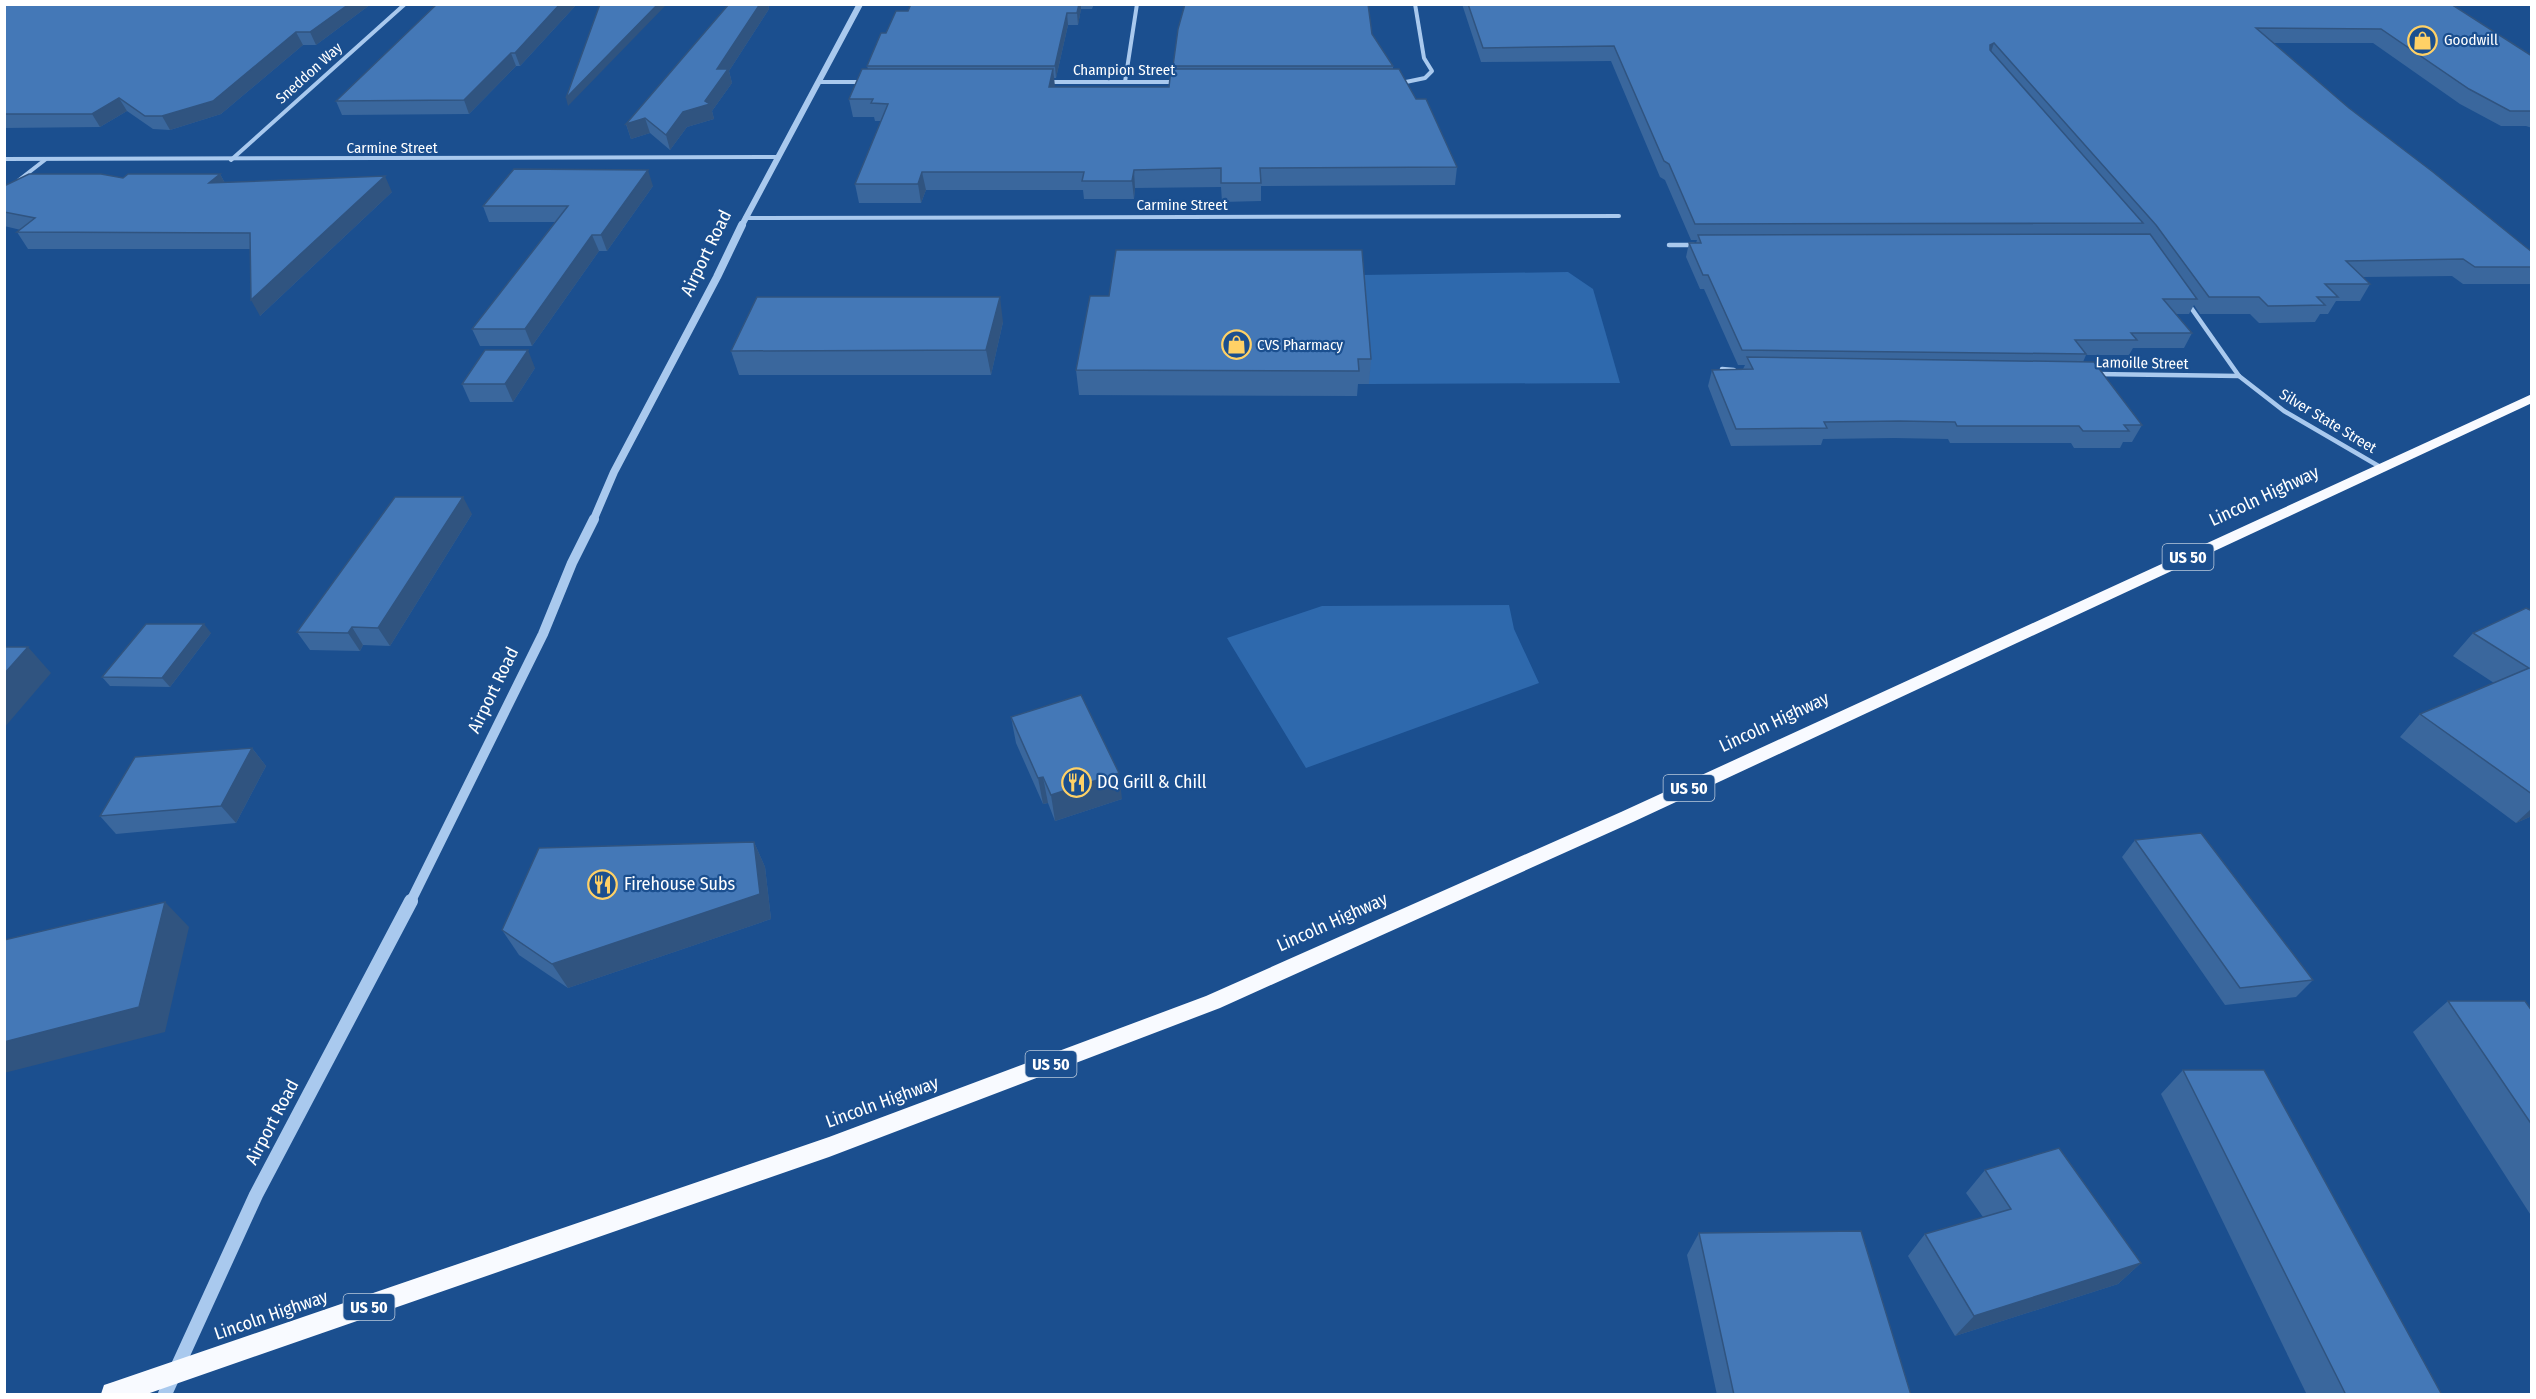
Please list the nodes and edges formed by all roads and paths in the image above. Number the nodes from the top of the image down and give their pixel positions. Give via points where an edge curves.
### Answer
1 (405, 4) edge
2 (860, 4) edge
3 (1137, 4) edge
4 (1415, 4) edge
5 (819, 82) junction
6 (870, 82) edge
7 (1045, 82) edge
8 (1125, 82) junction
9 (1185, 82) edge
10 (1391, 83) edge
11 (779, 158) junction
12 (4, 159) edge
13 (46, 159) junction
14 (230, 160) junction
15 (13, 185) edge
16 (1619, 216) dead end
17 (745, 218) junction
18 (1669, 245) dead end
19 (1701, 245) edge
20 (2181, 295) edge
21 (1722, 369) edge
22 (1745, 370) edge
23 (2086, 374) edge
24 (2239, 376) junction
25 (2532, 398) edge
26 (2382, 468) junction
27 (170, 1384) edge
28 (113, 1395) edge

1 - 14 street, Sneddon Way
2 - 5 street, Airport Road
3 - 8 street
4 - 10 street via 1424,58 1432,71 1410,82
5 - 6 street
5 - 11 street, Airport Road
7 - 8 street, Champion Street
8 - 9 street, Champion Street
11 - 14 street, Carmine Street
11 - 17 street, Airport Road
12 - 13 street, Carmine Street
13 - 14 street, Carmine Street
13 - 15 street
16 - 17 street, Carmine Street
17 - 27 street, Airport Road via 614,472 543,634 478,767 256,1195
18 - 19 street
20 - 24 street, Silver State Street
21 - 22 street
23 - 24 street, Lamoille Street
24 - 26 street, Silver State Street via 2284,411
25 - 26 highway, Lincoln Highway / US 50
26 - 27 highway, Lincoln Highway / US 50 via 1627,817 1213,1002 829,1147
27 - 28 highway, Lincoln Highway / US 50

